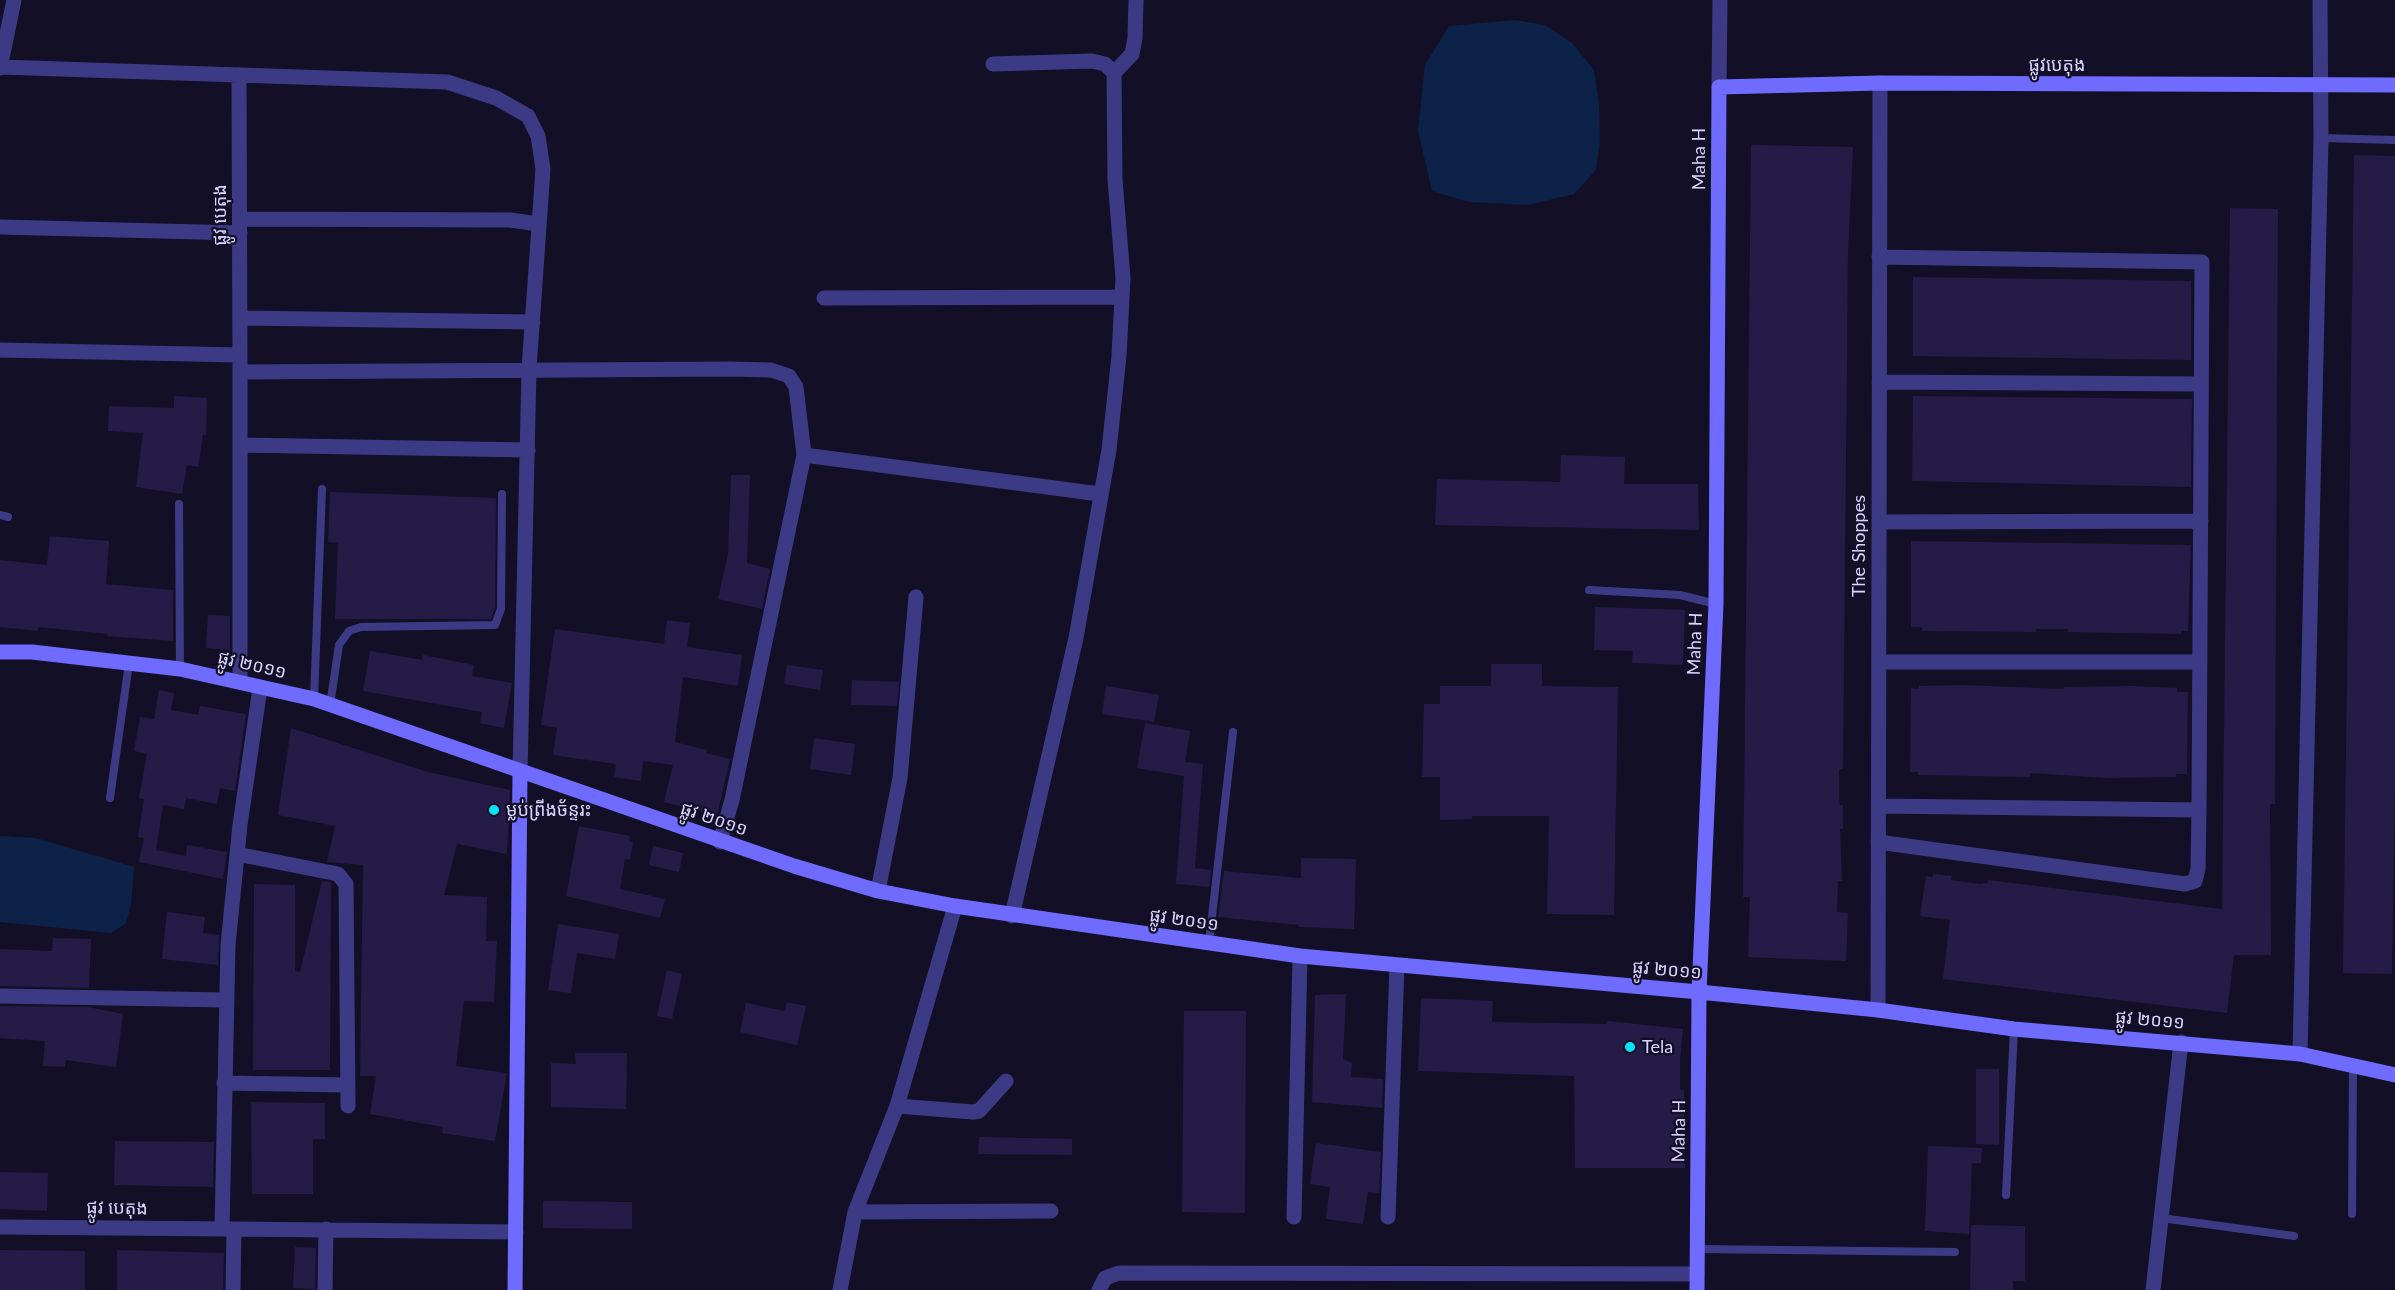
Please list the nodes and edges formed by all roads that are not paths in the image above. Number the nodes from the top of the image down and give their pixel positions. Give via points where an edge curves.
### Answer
1 (14, 0) edge
2 (1136, 0) edge
3 (1720, 0) edge
4 (2320, 0) edge
5 (993, 64) dead end
6 (0, 67) edge
7 (1114, 73) junction
8 (239, 75) junction
9 (1880, 83) junction
10 (2395, 85) edge
11 (2320, 86) junction
12 (1719, 87) junction
13 (2321, 138) junction
14 (2395, 140) edge
15 (539, 224) junction
16 (240, 226) junction
17 (0, 227) edge
18 (1879, 257) junction
19 (1121, 297) junction
20 (824, 298) dead end
21 (240, 318) junction
22 (533, 322) junction
23 (0, 351) edge
24 (240, 355) junction
25 (529, 369) junction
26 (240, 372) junction
27 (1879, 382) junction
28 (2201, 384) junction
29 (240, 445) junction
30 (528, 450) junction
31 (804, 455) junction
32 (322, 489) dead end
33 (502, 494) dead end
34 (1100, 494) junction
35 (179, 504) dead end
36 (2201, 521) junction
37 (1879, 522) junction
38 (1589, 590) dead end
39 (916, 597) dead end
40 (1716, 604) junction
41 (0, 652) edge
42 (1879, 662) junction
43 (2200, 662) junction
44 (129, 663) junction
45 (180, 669) junction
46 (240, 682) junction
47 (260, 688) junction
48 (314, 699) junction
49 (330, 705) junction
50 (1233, 732) dead end
51 (520, 772) junction
52 (110, 798) dead end
53 (1879, 806) junction
54 (2199, 810) junction
55 (720, 842) junction
56 (1878, 842) junction
57 (237, 854) junction
58 (879, 891) junction
59 (956, 906) junction
60 (1012, 916) junction
61 (1209, 943) junction
62 (1300, 956) junction
63 (1397, 965) junction
64 (1699, 992) junction
65 (0, 996) edge
66 (225, 1000) junction
67 (1878, 1010) junction
68 (2014, 1029) junction
69 (2181, 1042) junction
70 (2300, 1054) junction
71 (2353, 1064) junction
72 (2395, 1075) edge
73 (1006, 1081) dead end
74 (224, 1083) junction
75 (348, 1085) junction
76 (348, 1106) dead end
77 (897, 1106) junction
78 (2006, 1194) dead end
79 (1051, 1211) dead end
80 (855, 1212) junction
81 (2352, 1214) dead end
82 (1294, 1218) dead end
83 (1388, 1218) dead end
84 (2161, 1218) junction
85 (0, 1227) edge
86 (228, 1229) junction
87 (326, 1230) junction
88 (516, 1232) junction
89 (2294, 1236) dead end
90 (1697, 1249) junction
91 (1955, 1252) dead end
92 (1697, 1274) junction
93 (233, 1290) edge
94 (325, 1290) edge
95 (515, 1290) edge
96 (840, 1290) edge
97 (1099, 1290) edge
98 (1697, 1290) edge
99 (2153, 1290) edge

1 - 6 street
2 - 7 street via 1132,54
3 - 12 street, Maha H
4 - 11 street
5 - 7 street via 1092,61 1105,64
6 - 8 street
7 - 19 street via 1114,179 1123,278
8 - 15 street via 447,82 496,98 528,116 538,135 543,169
8 - 16 street, ផ្លូវ បេតុង
9 - 11 main road, ផ្លូវបេតុង
9 - 12 main road, ផ្លូវបេតុង
9 - 18 street, The Shoppes
10 - 11 main road, ផ្លូវបេតុង
11 - 13 street
12 - 40 main road, Maha H
13 - 14 lane
13 - 70 street
15 - 16 street via 510,220
15 - 22 street
16 - 17 street
16 - 21 street, ផ្លូវ បេតុង
18 - 27 street, The Shoppes
18 - 28 street via 2202,262
19 - 20 street
19 - 34 street via 1114,408
21 - 22 street
21 - 24 street, ផ្លូវ បេតុង
22 - 25 street
23 - 24 street
24 - 26 street, ផ្លូវ បេតុង
25 - 26 street
25 - 30 street
25 - 31 street via 771,370 789,376 796,387
26 - 29 street, ផ្លូវ បេតុង
27 - 28 street
27 - 37 street, The Shoppes
28 - 36 street
29 - 30 street
29 - 46 street, ផ្លូវ បេតុង
30 - 51 street
31 - 34 street
31 - 55 street
32 - 48 lane
33 - 49 lane via 501,609 495,626 361,627 349,631 339,645
34 - 60 street via 1076,639
35 - 45 lane
36 - 37 street
36 - 43 street
37 - 42 street, The Shoppes
38 - 40 lane via 1680,595
39 - 58 street via 900,778
40 - 64 main road, Maha H
41 - 44 main road, ផ្លូវ ២០១១
42 - 43 street
42 - 53 street, The Shoppes
43 - 54 street
44 - 45 main road, ផ្លូវ ២០១១
44 - 52 lane
45 - 46 main road, ផ្លូវ ២០១១
46 - 47 main road, ផ្លូវ ២០១១
47 - 48 main road, ផ្លូវ ២០១១
47 - 57 street
48 - 49 main road, ផ្លូវ ២០១១
49 - 51 main road, ផ្លូវ ២០១១
50 - 61 lane
51 - 55 main road, ផ្លូវ ២០១១
51 - 88 main road
53 - 54 street
53 - 56 street, The Shoppes
54 - 56 street via 2198,869 2195,880 2184,884
55 - 58 main road, ផ្លូវ ២០១១
56 - 67 street, The Shoppes
57 - 66 street
57 - 75 street via 338,874 346,884
58 - 59 main road, ផ្លូវ ២០១១
59 - 60 main road, ផ្លូវ ២០១១
59 - 77 street
60 - 61 main road, ផ្លូវ ២០១១
61 - 62 main road, ផ្លូវ ២០១១
62 - 63 main road, ផ្លូវ ២០១១
62 - 82 street
63 - 64 main road, ផ្លូវ ២០១១
63 - 83 street
64 - 67 main road, ផ្លូវ ២០១១
64 - 90 main road, Maha H
65 - 66 street
66 - 74 street
67 - 68 main road, ផ្លូវ ២០១១
68 - 69 main road, ផ្លូវ ២០១១
68 - 78 lane
69 - 70 main road, ផ្លូវ ២០១១
69 - 84 street
70 - 71 main road, ផ្លូវ ២០១១
71 - 72 main road, ផ្លូវ ២០១១
71 - 81 lane
73 - 77 street via 973,1113
74 - 75 street
74 - 86 street
75 - 76 street
77 - 80 street
79 - 80 street
80 - 96 street
84 - 89 lane
84 - 99 street
85 - 86 street, ផ្លូវ បេតុង
86 - 87 street, ផ្លូវ បេតុង
86 - 93 street
87 - 88 street, ផ្លូវ បេតុង
87 - 94 street
88 - 95 main road
90 - 91 lane
90 - 92 main road, Maha H
92 - 97 street via 1119,1273 1106,1278
92 - 98 main road, Maha H

